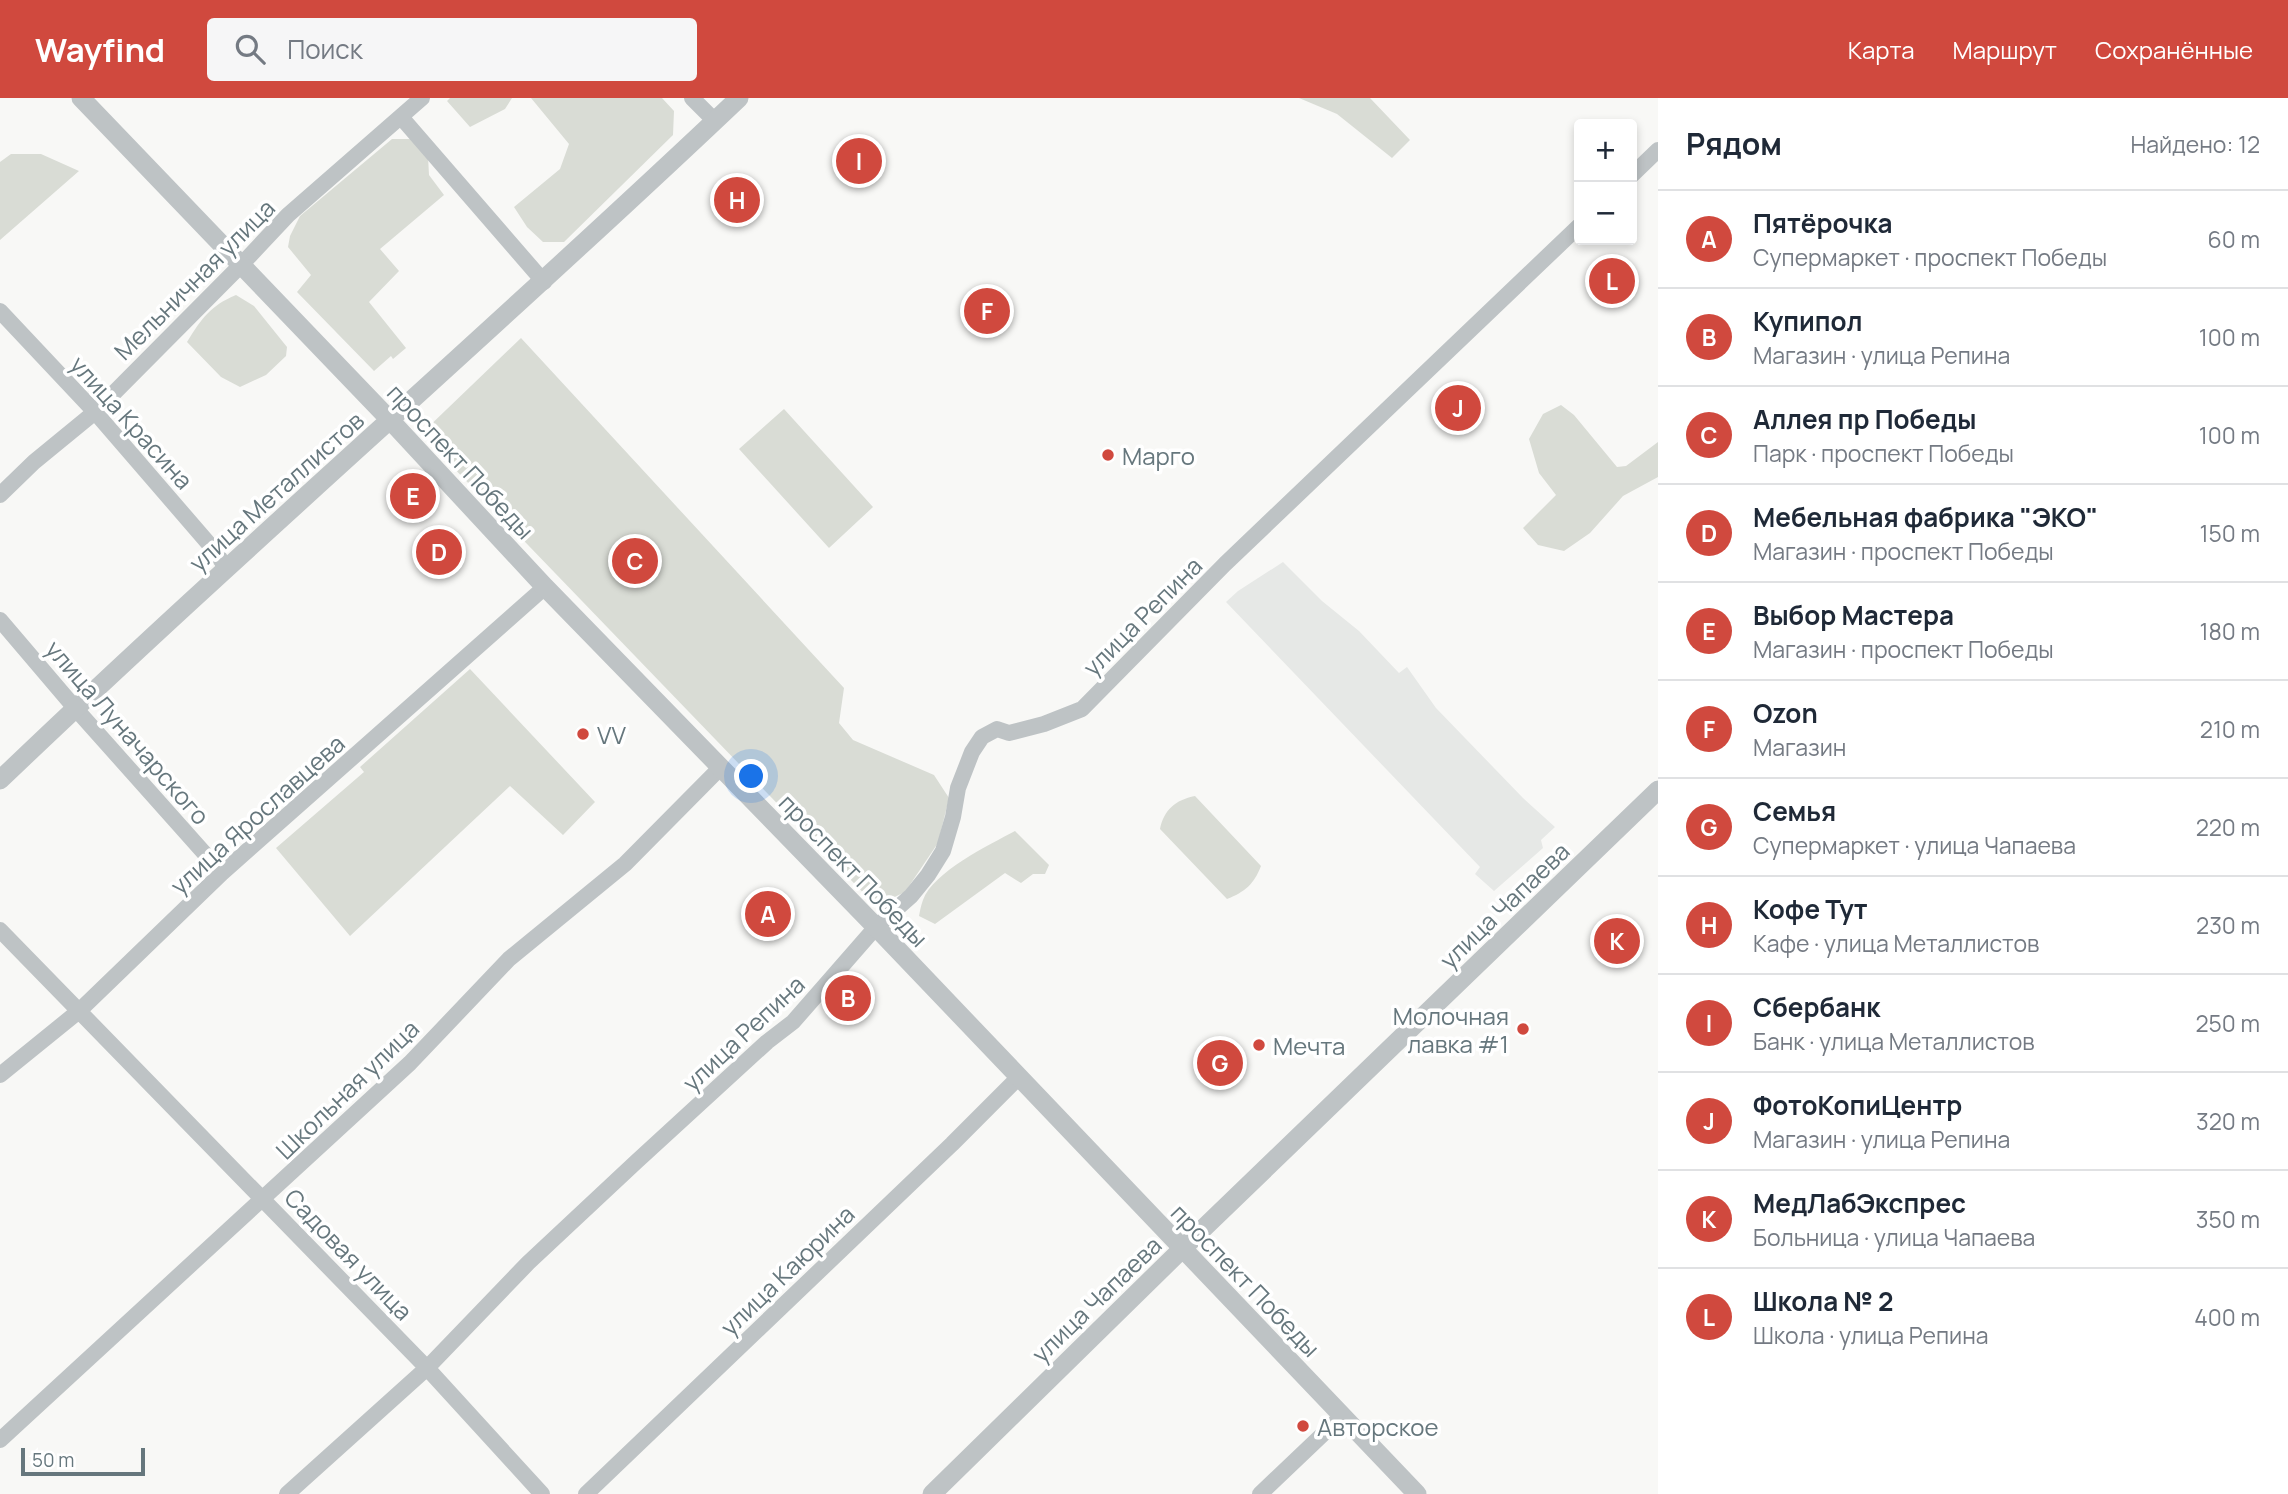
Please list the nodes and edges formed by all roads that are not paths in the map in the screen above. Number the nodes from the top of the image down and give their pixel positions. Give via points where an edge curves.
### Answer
1 (81, 98) edge
2 (422, 98) edge
3 (692, 98) edge
4 (739, 98) edge
5 (401, 117) junction
6 (714, 120) junction
7 (1658, 150) edge
8 (1637, 171) edge
9 (1574, 231) edge
10 (242, 264) junction
11 (544, 282) junction
12 (0, 311) edge
13 (94, 412) junction
14 (391, 421) junction
15 (0, 495) edge
16 (226, 568) junction
17 (545, 587) junction
18 (0, 620) edge
19 (75, 708) junction
20 (720, 767) junction
21 (0, 780) edge
22 (1658, 790) edge
23 (222, 873) junction
24 (876, 927) junction
25 (0, 930) edge
26 (79, 1010) junction
27 (0, 1076) edge
28 (1019, 1077) junction
29 (264, 1199) junction
30 (1182, 1249) junction
31 (427, 1368) junction
32 (1342, 1416) junction
33 (0, 1440) edge
34 (287, 1494) edge
35 (542, 1494) edge
36 (586, 1494) edge
37 (933, 1494) edge
38 (1260, 1494) edge
39 (1417, 1494) edge

1 - 10 street, проспект Победы
2 - 5 street, Мельничная улица
3 - 6 street
4 - 6 street, улица Металлистов
5 - 10 street, Мельничная улица via 288,215
5 - 11 street
6 - 11 street, улица Металлистов
7 - 8 street
9 - 24 street, улица Репина via 1225,564 1082,709 1044,724 1009,733 997,729 982,737 958,789 943,851 911,896
10 - 13 street, Мельничная улица
10 - 14 street, проспект Победы
11 - 14 street, улица Металлистов
12 - 13 street, улица Красина
13 - 15 street, Мельничная улица
13 - 16 street, улица Красина
14 - 16 street, улица Металлистов
14 - 17 street, проспект Победы
16 - 19 street, улица Металлистов
17 - 20 street, проспект Победы
17 - 23 street, улица Ярославцева
18 - 19 street, улица Луначарского
19 - 21 street, улица Металлистов
19 - 23 street, улица Луначарского
20 - 24 street, проспект Победы
20 - 29 street, Школьная улица via 625,864 509,959 410,1063
22 - 30 street, улица Чапаева
23 - 26 street, улица Ярославцева
24 - 28 street, проспект Победы
24 - 31 street, улица Репина via 793,1022 528,1263
25 - 26 street, Садовая улица
26 - 27 street, улица Ярославцева
26 - 29 street, Садовая улица
28 - 30 street, проспект Победы
28 - 36 street, улица Каюрина
29 - 31 street, Садовая улица
29 - 33 street, Школьная улица
30 - 32 street, проспект Победы
30 - 37 street, улица Чапаева
31 - 34 street, улица Репина
31 - 35 street, Садовая улица
32 - 38 street
32 - 39 street, проспект Победы

